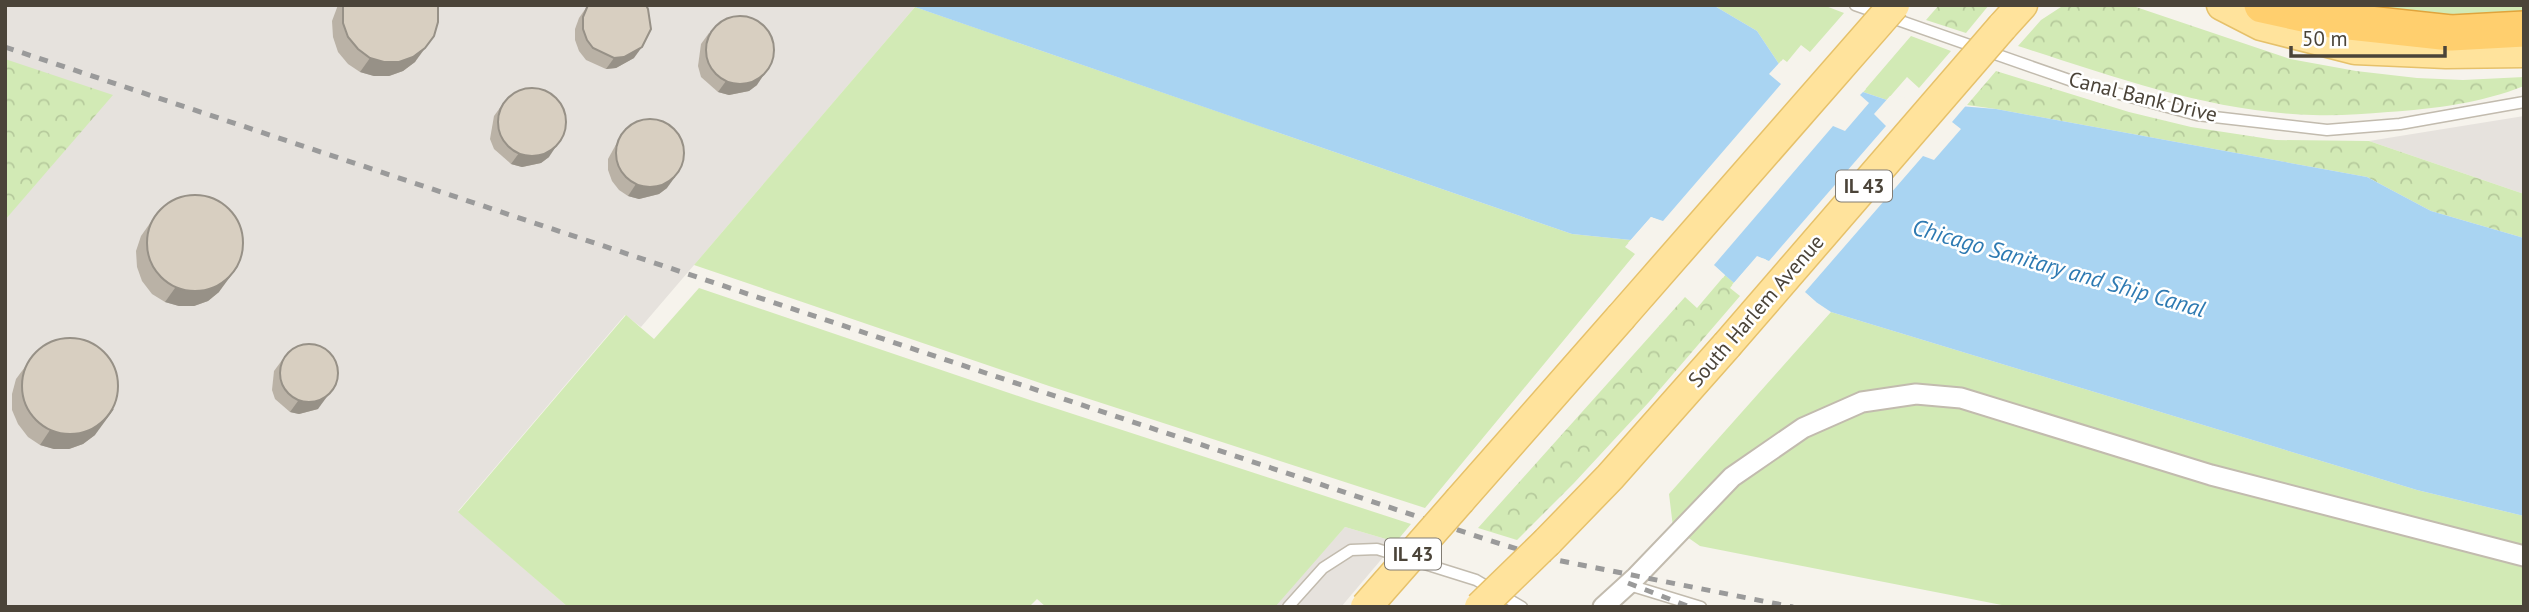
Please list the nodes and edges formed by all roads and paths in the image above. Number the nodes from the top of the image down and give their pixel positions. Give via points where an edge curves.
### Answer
1 (1855, 5) edge
2 (1894, 5) edge
3 (2022, 5) edge
4 (2222, 5) edge
5 (2262, 5) edge
6 (2524, 29) edge
7 (2524, 52) edge
8 (2524, 102) edge
9 (2524, 556) edge
10 (1628, 585) junction
11 (1288, 607) edge
12 (1366, 607) edge
13 (1480, 607) edge
14 (1522, 607) edge
15 (1603, 607) edge
16 (1701, 607) edge

1 - 8 lane, Canal Bank Drive via 2075,82 2197,116 2327,130 2400,124
2 - 12 main road, IL 43, bridge
3 - 13 main road, South Harlem Avenue / IL 43, bridge via 1609,477
4 - 7 main road via 2261,25 2355,48
5 - 6 highway via 2331,20 2451,33
9 - 10 street via 2211,475 1961,398 1916,394 1862,402 1803,428 1732,477
10 - 15 street
10 - 16 lane
11 - 14 lane via 1323,568 1351,550 1377,549 1476,580

